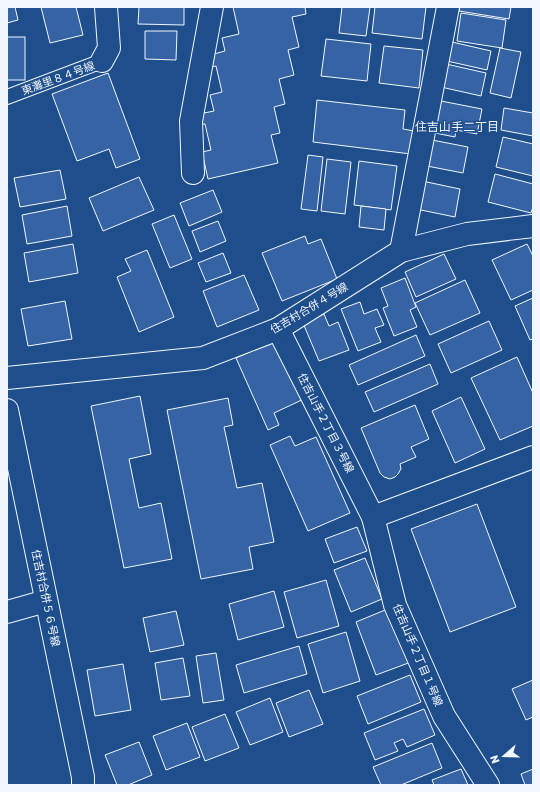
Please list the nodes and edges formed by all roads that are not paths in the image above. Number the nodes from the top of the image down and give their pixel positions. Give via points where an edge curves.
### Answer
1 (106, 7) edge
2 (212, 7) edge
3 (448, 7) edge
4 (102, 61) joint
5 (7, 97) edge
6 (193, 173) dead end
7 (533, 226) edge
8 (401, 251) junction
9 (278, 329) junction
10 (7, 378) edge
11 (7, 410) edge
12 (533, 457) edge
13 (373, 517) junction
14 (46, 601) junction
15 (7, 612) edge
16 (86, 782) edge
17 (488, 785) edge

1 - 4 street, 東灘里８４号線 via 109,48
2 - 6 street via 191,121
3 - 8 street
4 - 5 lane, 東灘里８４号線
7 - 8 street, 住吉村合併４号線 via 467,234
8 - 9 street, 住吉村合併４号線
9 - 10 street, 住吉村合併４号線 via 203,358
9 - 13 street, 住吉山手２丁目３号線
11 - 14 street, 住吉村合併５６号線
12 - 13 street
13 - 17 street, 住吉山手２丁目１号線 via 395,605 444,716
14 - 15 street
14 - 16 street, 住吉村合併５６号線

